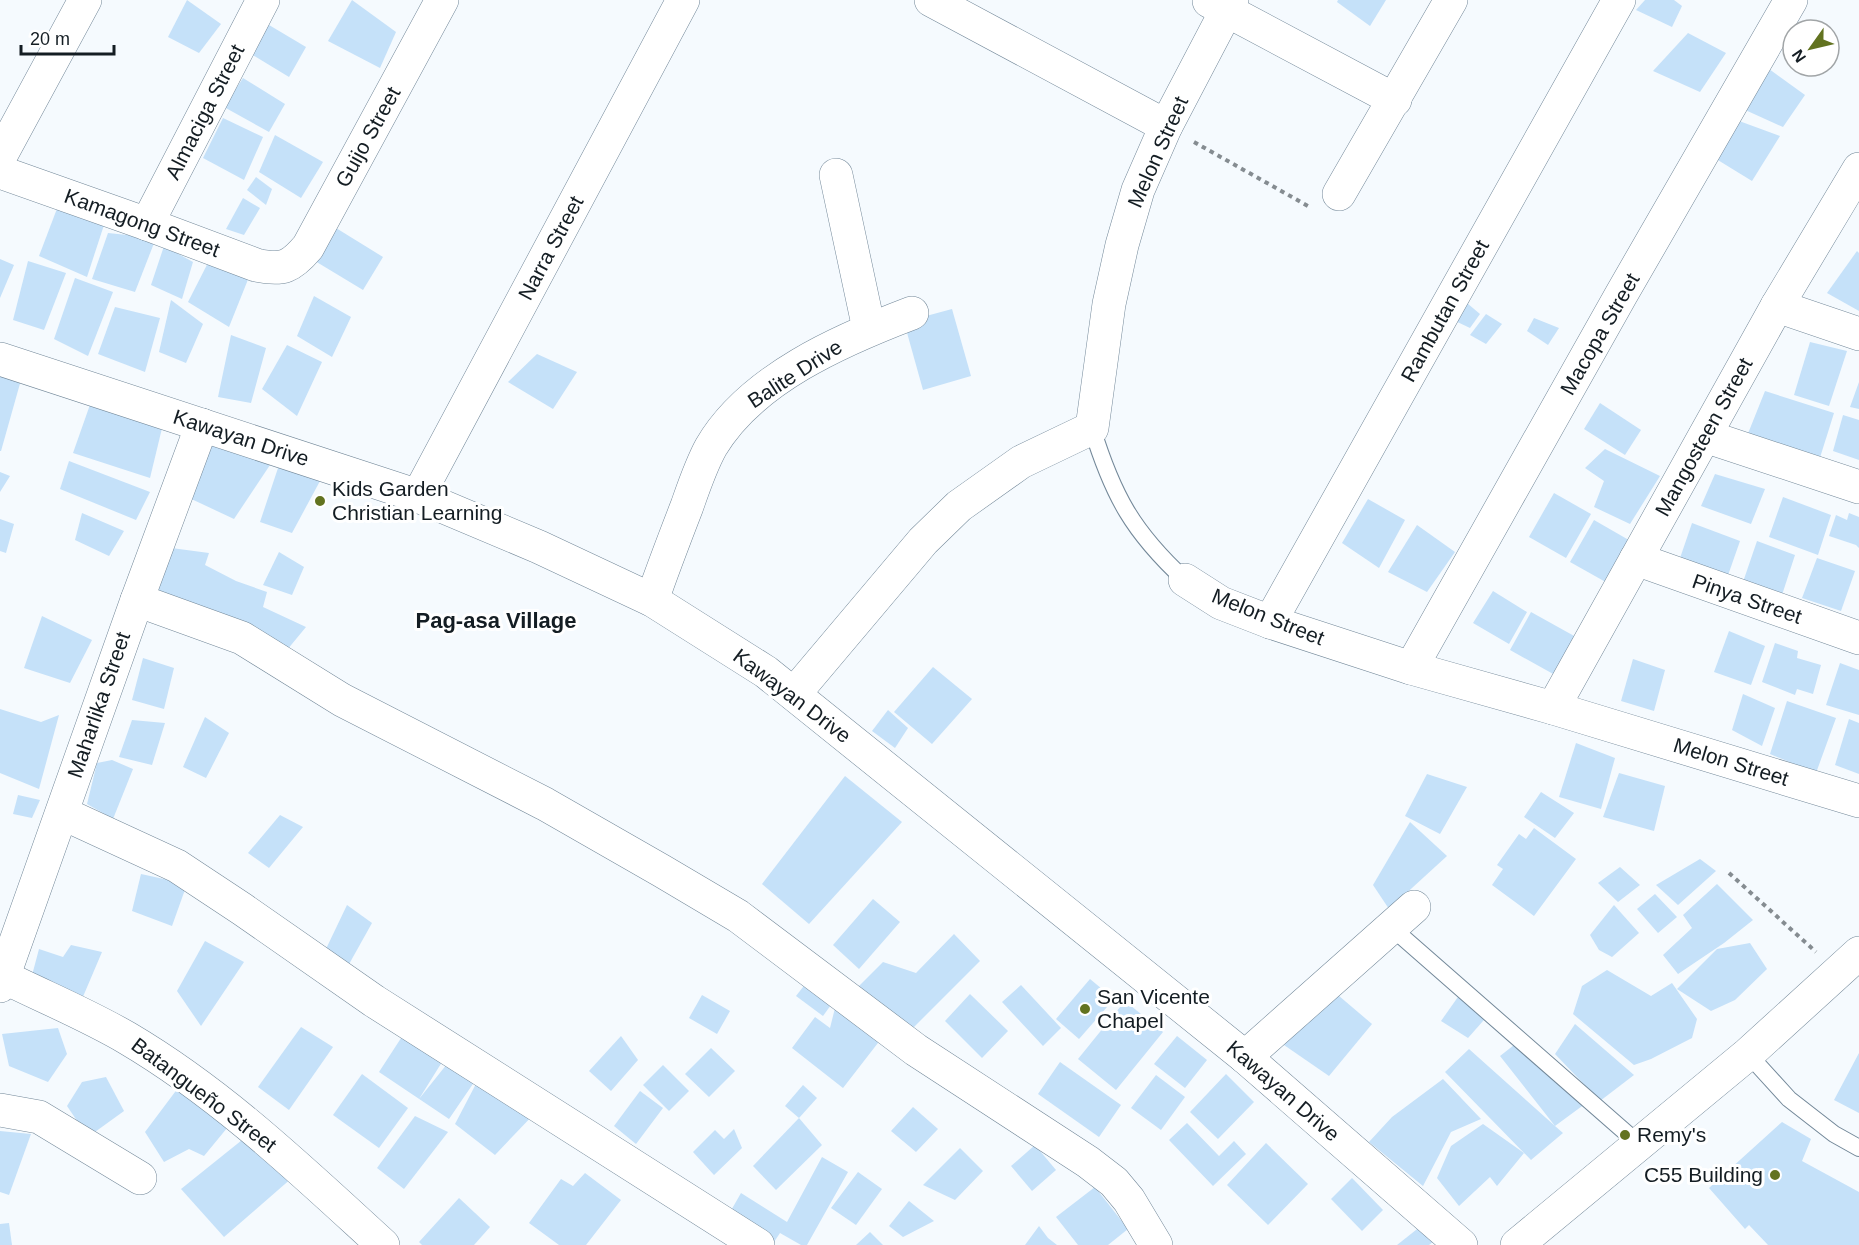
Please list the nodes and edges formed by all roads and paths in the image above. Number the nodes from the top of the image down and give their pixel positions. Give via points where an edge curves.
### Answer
1 (85, 0) edge
2 (262, 0) edge
3 (442, 0) edge
4 (683, 0) edge
5 (931, 0) edge
6 (1451, 0) edge
7 (1619, 0) edge
8 (1791, 0) edge
9 (1222, 3) edge
10 (1395, 100) junction
11 (1166, 126) junction
12 (0, 157) edge
13 (1859, 169) edge
14 (0, 172) edge
15 (836, 175) dead end
16 (1327, 202) joint
17 (147, 224) junction
18 (285, 267) joint
19 (1777, 306) junction
20 (912, 313) dead end
21 (869, 330) junction
22 (1859, 334) edge
23 (0, 359) edge
24 (202, 425) junction
25 (1092, 428) junction
26 (1705, 436) junction
27 (1859, 487) edge
28 (418, 496) junction
29 (1636, 559) junction
30 (1185, 580) joint
31 (137, 600) junction
32 (651, 600) junction
33 (1270, 622) junction
34 (1859, 638) edge
35 (1411, 668) junction
36 (794, 694) junction
37 (1553, 708) junction
38 (1859, 801) edge
39 (62, 813) junction
40 (1729, 873) dead end
41 (1402, 917) joint
42 (1849, 963) edge
43 (2, 982) edge
44 (1748, 1054) junction
45 (1245, 1057) junction
46 (0, 1110) edge
47 (1640, 1145) junction
48 (1859, 1148) edge
49 (140, 1178) dead end
50 (383, 1245) edge
51 (758, 1245) edge
52 (1156, 1245) edge
53 (1461, 1245) edge
54 (1517, 1245) edge

1 - 12 street
2 - 17 street, Almaciga Street
3 - 18 street, Guijo Street via 308,247
4 - 28 street, Narra Street
5 - 11 street
6 - 10 street
7 - 33 street, Rambutan Street
8 - 35 street, Macopa Street
9 - 10 street
9 - 11 street, Melon Street
10 - 16 street
11 - 16 path
11 - 25 street, Melon Street via 1138,190 1122,245 1109,304
13 - 19 street, Mangosteen Street
14 - 17 street, Kamagong Street
15 - 21 street
17 - 18 street, Kamagong Street via 256,266
19 - 22 street
19 - 26 street, Mangosteen Street
20 - 21 street, Balite Drive
21 - 32 street, Balite Drive via 787,374 749,401 725,427 703,464
23 - 24 street, Kawayan Drive
24 - 28 street, Kawayan Drive
24 - 31 street, Maharlika Street
25 - 30 lane, Melon Street via 1116,494 1136,527
25 - 36 street via 1021,462 960,506 923,541
26 - 27 street
26 - 29 street, Mangosteen Street
28 - 32 street, Kawayan Drive
29 - 34 street, Pinya Street
29 - 37 street, Mangosteen Street
30 - 33 street, Melon Street via 1221,603
31 - 39 street, Maharlika Street
31 - 52 street via 242,638 342,700 544,804 738,916 916,1050 1106,1175 1129,1200
32 - 36 street, Kawayan Drive via 766,672
33 - 35 street, Melon Street
35 - 37 street, Melon Street
36 - 45 street, Kawayan Drive
37 - 38 street, Melon Street
39 - 43 street, Maharlika Street
39 - 51 street via 177,867 374,1001
40 - 42 path
41 - 45 street
41 - 47 lane
42 - 44 street
43 - 50 street, Batangueño Street via 126,1037 166,1064 231,1110
44 - 47 street
44 - 48 lane via 1789,1099
45 - 53 street, Kawayan Drive
46 - 49 street via 39,1117
47 - 54 street

